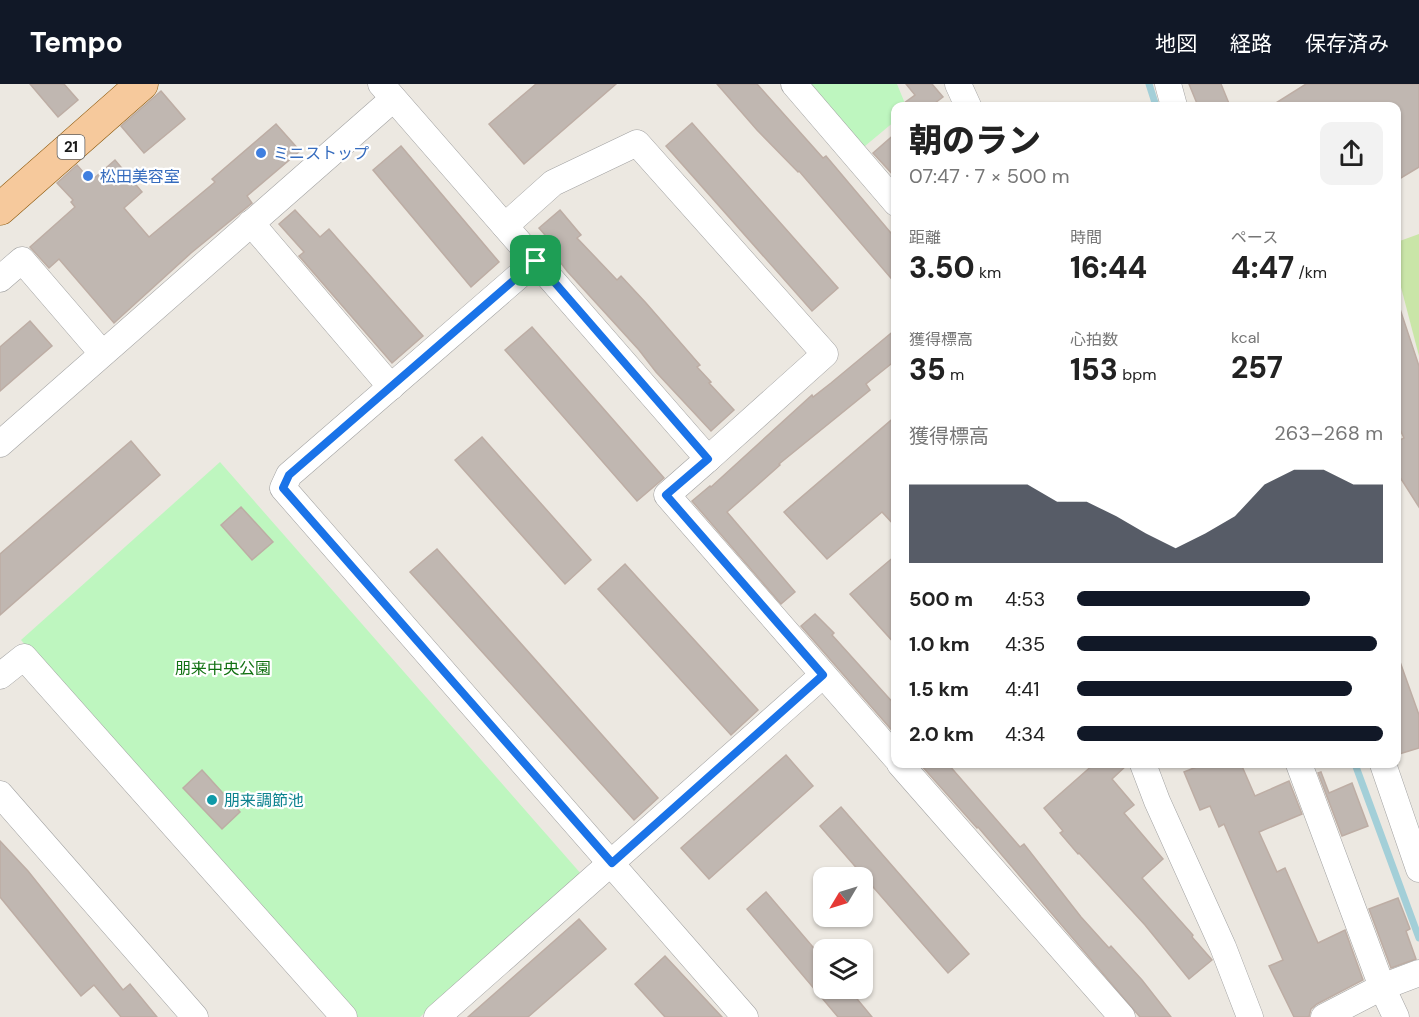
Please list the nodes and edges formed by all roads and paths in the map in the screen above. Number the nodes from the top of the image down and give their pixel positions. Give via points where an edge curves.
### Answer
1 (142, 84) edge
2 (794, 84) edge
3 (958, 84) edge
4 (1168, 84) edge
5 (387, 92) edge
6 (966, 102) edge
7 (1173, 102) edge
8 (891, 197) edge
9 (0, 210) edge
10 (251, 223) junction
11 (505, 226) junction
12 (536, 261) junction
13 (0, 279) edge
14 (102, 353) junction
15 (391, 387) junction
16 (0, 444) edge
17 (708, 459) junction
18 (823, 675) junction
19 (0, 676) edge
20 (891, 752) edge
21 (904, 768) edge
22 (1145, 768) edge
23 (1300, 768) edge
24 (1384, 768) edge
25 (0, 794) edge
26 (612, 863) junction
27 (1419, 869) edge
28 (1418, 974) edge
29 (1382, 987) junction
30 (195, 1017) edge
31 (344, 1017) edge
32 (437, 1017) edge
33 (745, 1017) edge
34 (1122, 1017) edge
35 (1250, 1017) edge
36 (1324, 1017) edge
37 (1396, 1017) edge

1 - 9 main road, 21
2 - 8 street
3 - 6 street
4 - 7 street
5 - 10 street
5 - 11 street
10 - 14 street
10 - 15 street
11 - 12 street
11 - 17 street via 554,183 637,143 825,354
12 - 15 street
12 - 17 street
13 - 14 street via 22,260
14 - 16 street
15 - 26 street via 289,475 283,488
17 - 18 street via 666,495
18 - 20 street
18 - 26 street
19 - 31 street via 24,657
21 - 34 street
22 - 35 street
23 - 29 street
24 - 27 street
25 - 30 street
26 - 32 street
26 - 33 street
28 - 29 street
29 - 36 street
29 - 37 street

